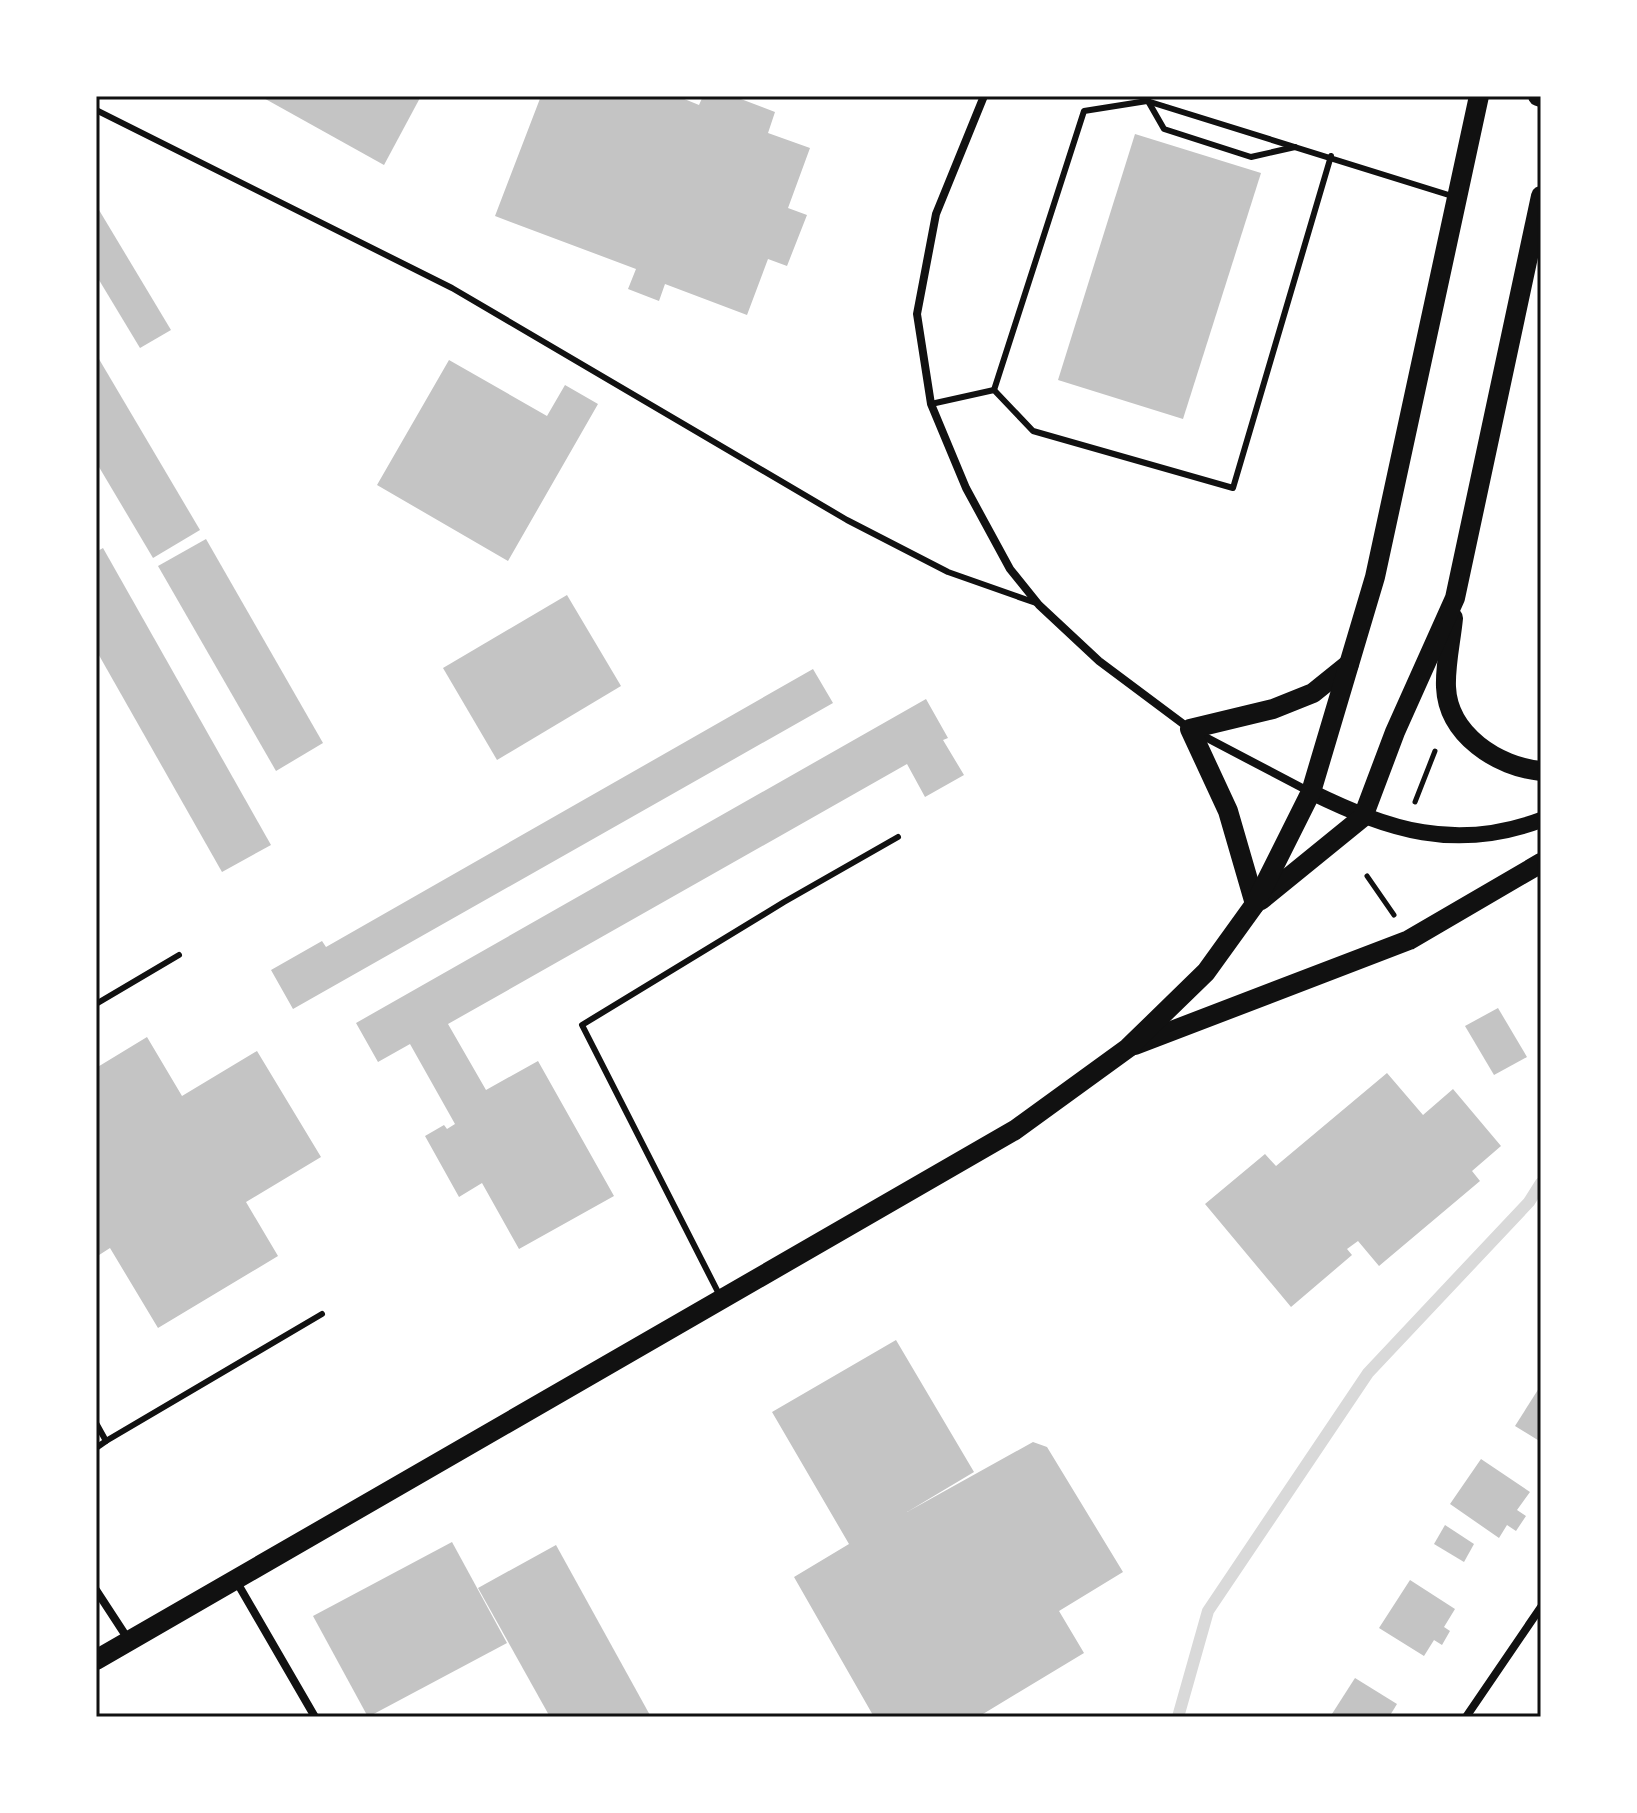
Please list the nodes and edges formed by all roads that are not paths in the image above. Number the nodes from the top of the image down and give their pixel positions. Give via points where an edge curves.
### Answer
1 (984, 96) edge
2 (1479, 96) edge
3 (1147, 101) junction
4 (96, 110) edge
5 (1299, 146) junction
6 (1331, 156) junction
7 (1541, 196) edge
8 (1456, 197) junction
9 (994, 390) junction
10 (931, 404) junction
11 (1455, 598) junction
12 (1039, 605) junction
13 (1349, 664) junction
14 (1190, 729) junction
15 (1541, 771) edge
16 (1311, 792) junction
17 (1363, 817) junction
18 (1541, 820) edge
19 (898, 837) dead end
20 (1541, 863) edge
21 (1255, 904) junction
22 (179, 955) dead end
23 (96, 1004) edge
24 (1128, 1048) junction
25 (721, 1299) junction
26 (322, 1314) dead end
27 (96, 1423) edge
28 (106, 1441) junction
29 (96, 1448) edge
30 (235, 1579) junction
31 (96, 1590) edge
32 (1541, 1607) edge
33 (129, 1641) junction
34 (96, 1660) edge
35 (315, 1717) edge
36 (1466, 1717) edge

1 - 10 street via 936,214 917,314
2 - 8 main road
3 - 5 lane
3 - 5 lane via 1164,129 1251,157
3 - 9 lane via 1084,111
4 - 12 lane via 452,288 847,520 948,572
5 - 6 lane
6 - 8 lane
6 - 9 lane via 1233,488 1033,431
7 - 11 main road
8 - 13 main road via 1375,577
9 - 10 lane
10 - 12 street via 966,488 1010,569
11 - 15 main road via 1445,689 1461,728 1493,758
11 - 17 main road
12 - 14 street via 1099,661
13 - 14 main road via 1313,693 1273,709
13 - 16 main road
14 - 16 street
14 - 21 main road via 1228,811
16 - 17 main road
16 - 21 main road
17 - 18 main road via 1424,835 1510,832
17 - 21 main road
19 - 25 lane via 582,1025
20 - 24 main road via 1409,940
21 - 24 main road via 1206,972
22 - 23 lane
24 - 25 main road via 1015,1130
25 - 30 main road
26 - 28 lane
27 - 28 lane
28 - 29 lane
30 - 33 main road
30 - 35 street
31 - 33 street
32 - 36 street
33 - 34 main road

